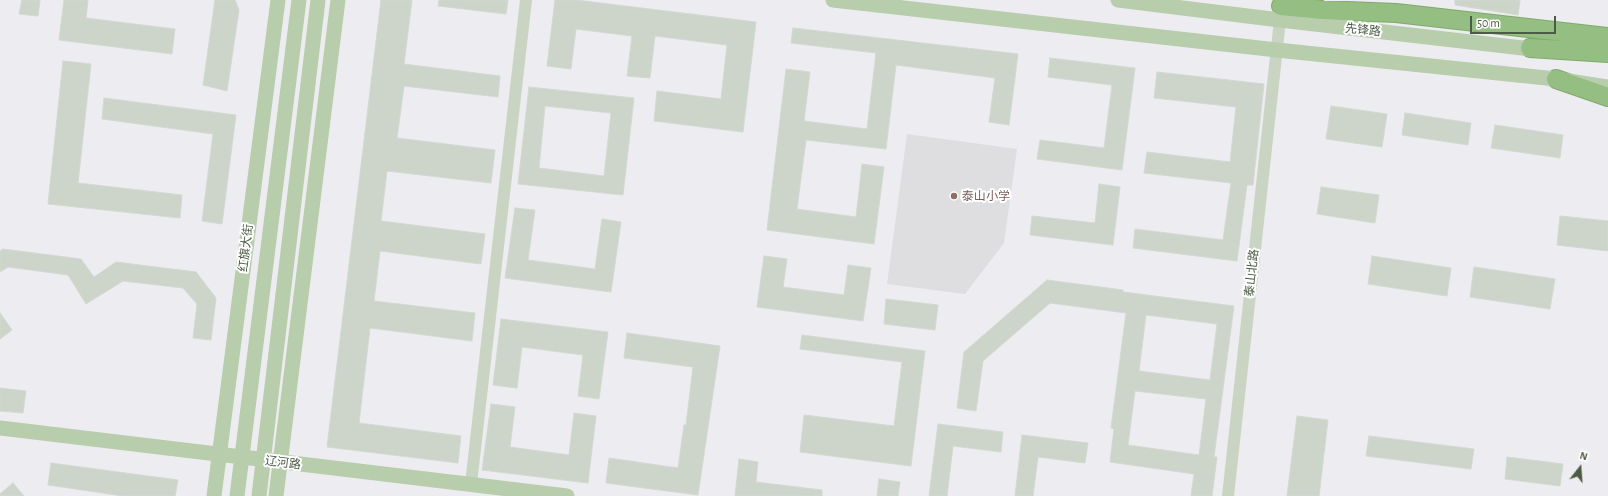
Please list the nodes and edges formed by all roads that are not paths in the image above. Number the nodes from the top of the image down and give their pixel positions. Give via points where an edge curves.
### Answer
1 (278, 0) edge
2 (299, 0) edge
3 (318, 0) edge
4 (338, 0) edge
5 (526, 0) edge
6 (833, 0) edge
7 (1118, 0) edge
8 (1281, 9) edge
9 (1608, 37) edge
10 (1530, 48) junction
11 (1277, 50) junction
12 (1608, 53) edge
13 (1608, 61) edge
14 (1556, 79) junction
15 (1608, 87) edge
16 (1608, 97) edge
17 (0, 428) edge
18 (0, 437) edge
19 (219, 460) junction
20 (241, 462) junction
21 (262, 465) junction
22 (280, 467) junction
23 (471, 484) junction
24 (214, 496) edge
25 (237, 496) edge
26 (259, 496) edge
27 (276, 496) edge
28 (489, 496) edge
29 (566, 496) edge
30 (1228, 496) edge

1 - 19 main road, 红旗大街
2 - 20 main road, 红旗大街
3 - 21 main road
4 - 22 main road
5 - 23 street
6 - 11 main road
7 - 8 main road, 先锋路
8 - 9 highway via 1396,13
8 - 10 main road, 先锋路
8 - 11 street, 泰山北路
10 - 12 highway
10 - 13 main road, 先锋路
11 - 14 main road
11 - 30 street, 泰山北路
14 - 15 main road
14 - 16 highway
17 - 19 main road, 辽河路
18 - 19 main road, 辽河路
19 - 20 main road, 辽河路
19 - 24 main road, 红旗大街
20 - 21 main road, 辽河路
20 - 25 main road, 红旗大街
21 - 22 main road, 辽河路
21 - 26 main road
22 - 23 main road, 辽河路
22 - 27 main road
22 - 28 main road, 辽河路
23 - 29 main road, 辽河路

